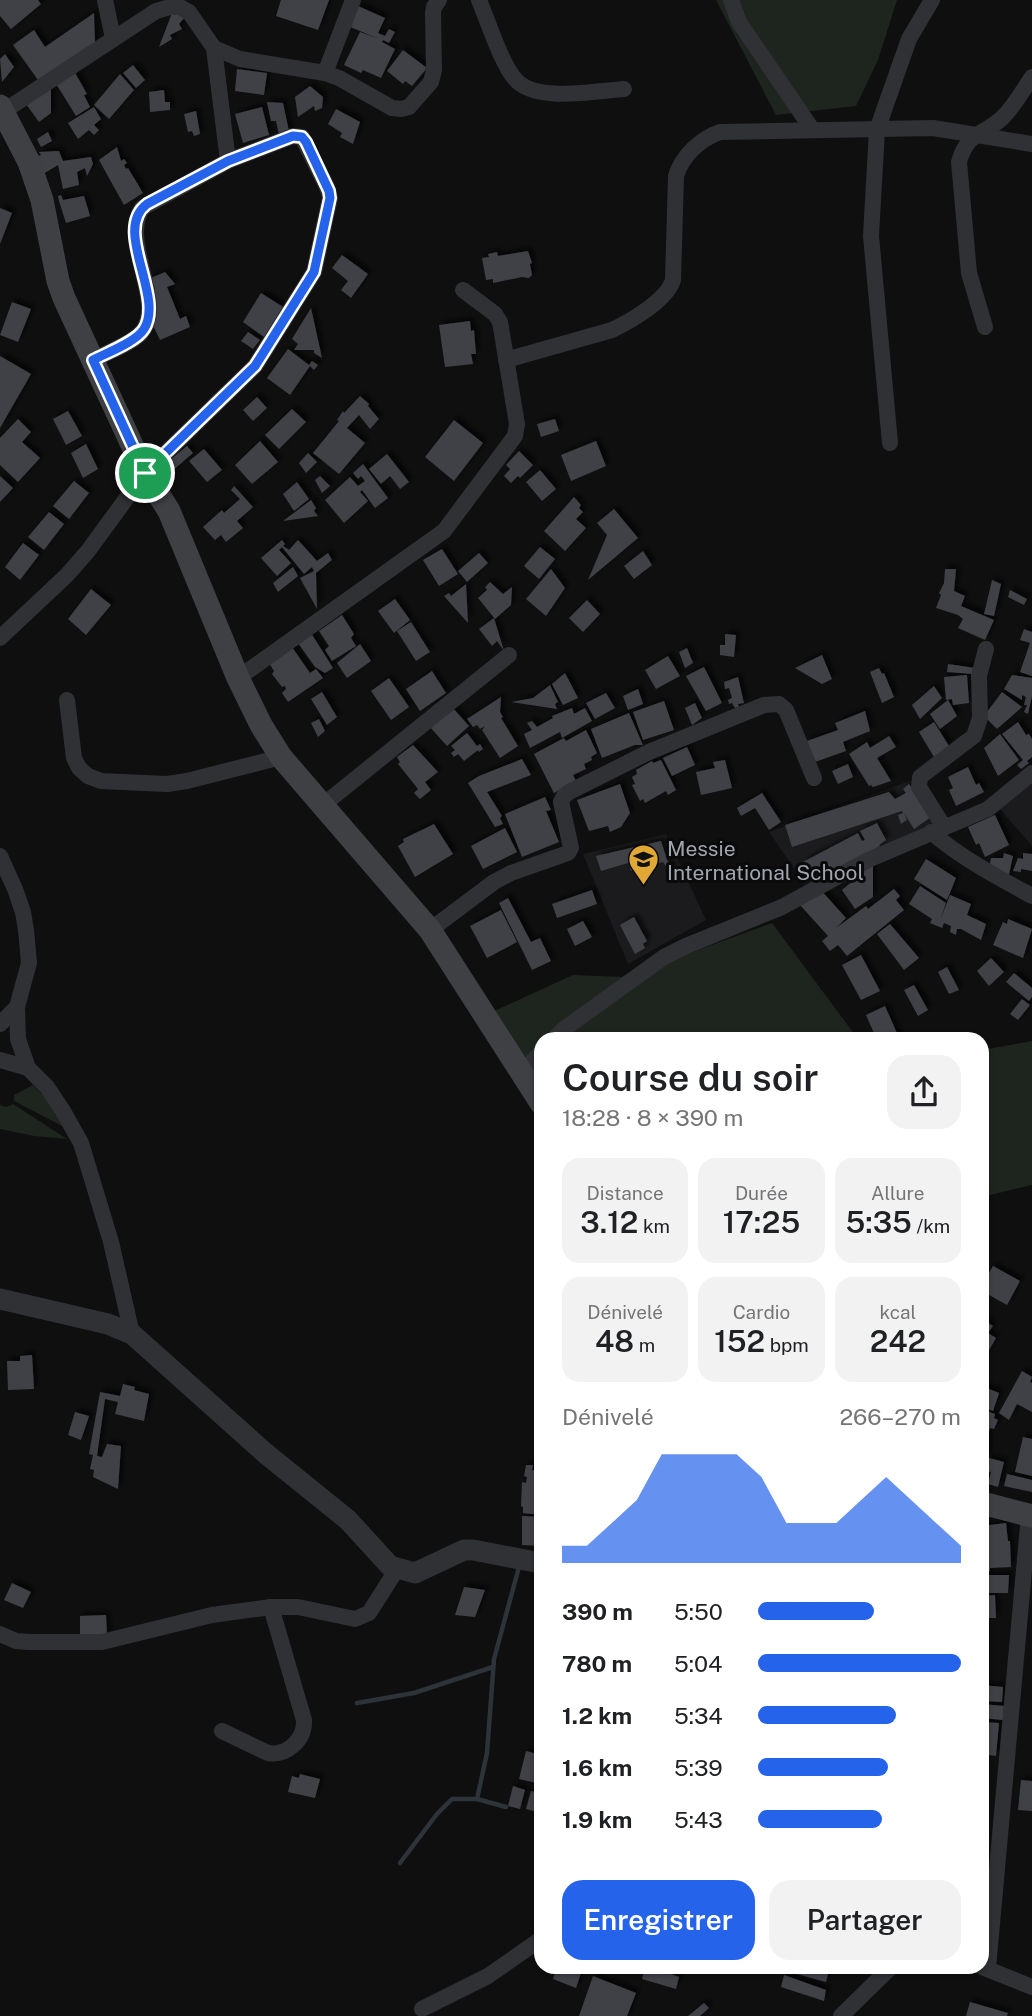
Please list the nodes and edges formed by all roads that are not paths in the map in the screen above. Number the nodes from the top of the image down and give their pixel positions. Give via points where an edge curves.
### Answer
1 (105, 0) edge
2 (353, 0) edge
3 (439, 0) edge
4 (479, 0) edge
5 (731, 0) edge
6 (932, 0) edge
7 (113, 38) junction
8 (214, 48) junction
9 (325, 73) junction
10 (1032, 77) edge
11 (624, 89) dead end
12 (2, 109) edge
13 (812, 129) junction
14 (877, 130) junction
15 (973, 135) junction
16 (1032, 144) edge
17 (228, 161) junction
18 (463, 290) dead end
19 (985, 327) dead end
20 (93, 360) junction
21 (506, 360) junction
22 (890, 443) dead end
23 (145, 473) junction
24 (0, 638) edge
25 (986, 649) dead end
26 (509, 655) dead end
27 (238, 678) junction
28 (67, 700) dead end
29 (281, 757) junction
30 (1032, 773) edge
31 (814, 778) dead end
32 (323, 805) junction
33 (937, 829) junction
34 (0, 856) edge
35 (1032, 896) edge
36 (430, 930) junction
37 (17, 1007) junction
38 (0, 1024) edge
39 (561, 1032) edge
40 (0, 1060) edge
41 (534, 1060) edge
42 (27, 1068) junction
43 (523, 1072) junction
44 (534, 1091) edge
45 (0, 1299) edge
46 (132, 1334) junction
47 (989, 1509) edge
48 (1031, 1516) edge
49 (534, 1562) edge
50 (397, 1569) junction
51 (271, 1607) junction
52 (0, 1634) edge
53 (222, 1731) dead end
54 (989, 1928) edge
55 (534, 1944) edge
56 (989, 1969) edge
57 (884, 1974) edge
58 (1032, 1987) edge
59 (422, 2009) dead end
60 (841, 2016) edge

1 - 7 street
2 - 9 street
3 - 9 street via 433,13 433,76 409,107 392,108
4 - 11 street via 510,72 524,87 546,94
5 - 13 street via 739,22
6 - 14 street via 909,39
7 - 8 street via 156,11 180,7 189,12
7 - 12 street
8 - 9 street via 240,59
8 - 17 street
10 - 15 street via 1003,117
12 - 20 main road via 29,162 42,200 58,281
13 - 14 street
13 - 21 street via 713,134 686,155 676,176 673,280 665,295 612,330
14 - 15 street via 933,128
14 - 22 street via 871,236
15 - 16 street
15 - 19 street via 961,153 958,170 970,273
17 - 20 street via 142,208 134,229 149,305 145,328
17 - 23 street via 293,136 302,137 329,191 317,262 255,366
18 - 21 street via 500,322
20 - 23 main road
21 - 27 street via 515,436 451,523
23 - 24 street via 81,559
23 - 27 main road via 169,511
25 - 33 street via 974,736 918,781
26 - 32 street
27 - 29 main road
28 - 29 street via 74,758 88,776 101,781 187,781
29 - 32 main road
30 - 33 street via 999,802
31 - 36 street via 786,710 779,704 764,705 649,752 569,792 561,802 571,848 568,853 494,882
32 - 36 main road
33 - 35 street via 945,844
33 - 39 street via 867,860 782,908 664,957
34 - 37 street via 26,930 29,963
36 - 43 main road
37 - 38 street
37 - 42 street via 18,1039
40 - 42 street
41 - 43 street
42 - 46 street via 52,1095 81,1143
43 - 44 main road
45 - 46 street via 108,1324
46 - 50 street via 348,1520
47 - 48 main road
48 - 54 street
49 - 50 street via 473,1550 456,1552 415,1573
50 - 51 street via 363,1617
51 - 52 street via 212,1615 97,1643 16,1641
51 - 53 street via 304,1720 301,1737 276,1754
55 - 59 street via 488,1976
56 - 58 street
57 - 60 street

